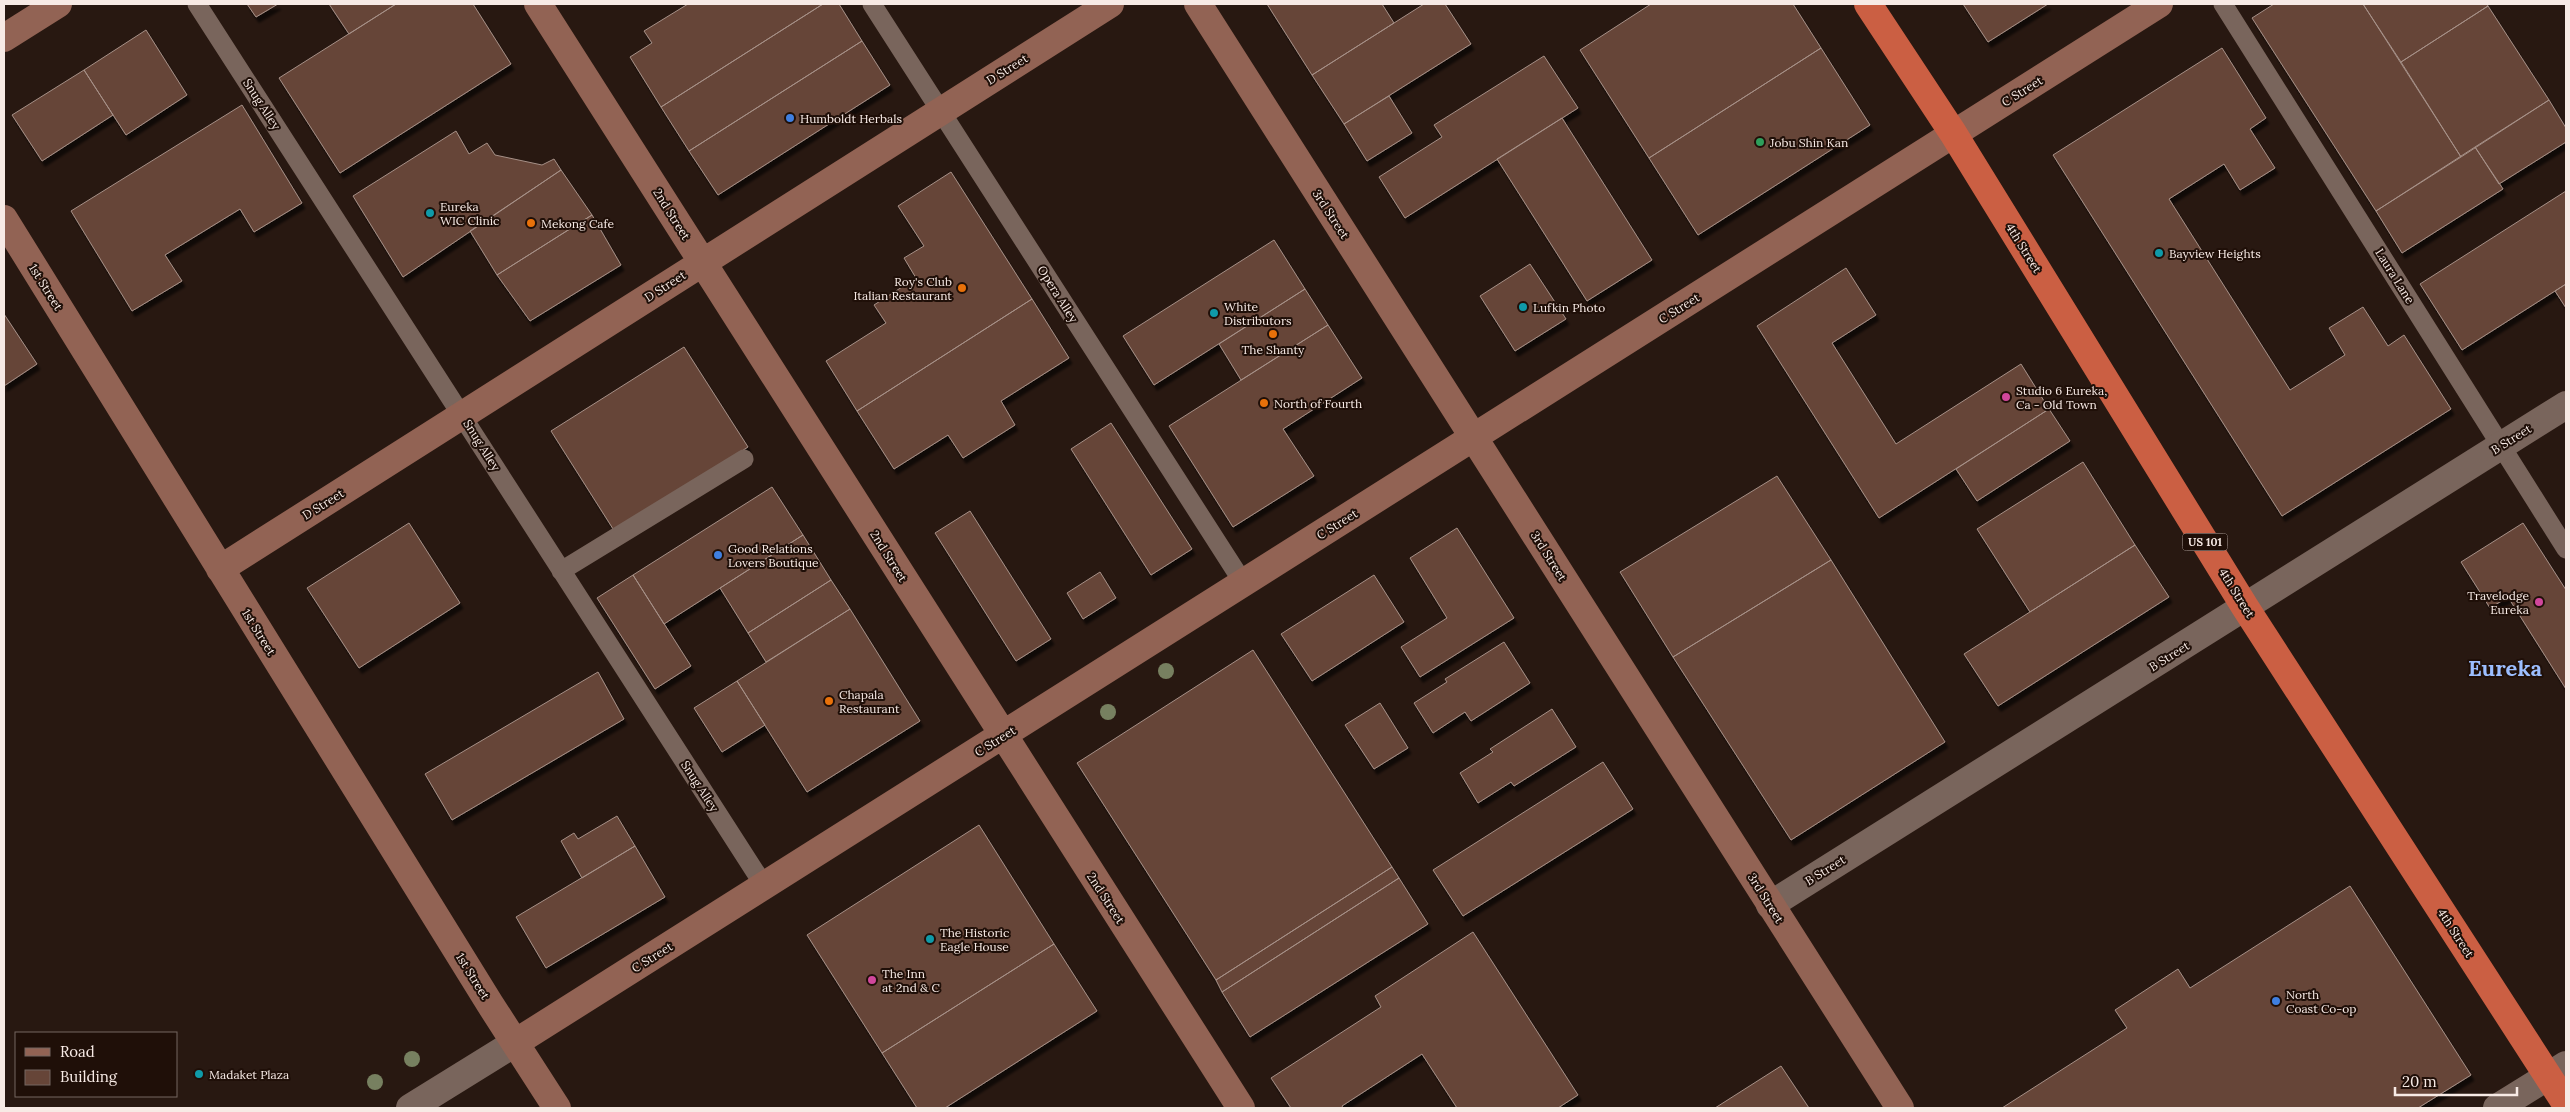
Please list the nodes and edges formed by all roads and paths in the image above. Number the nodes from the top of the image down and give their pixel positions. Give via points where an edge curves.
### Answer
1 (58, 4) edge
2 (197, 4) edge
3 (538, 4) edge
4 (872, 4) edge
5 (1110, 4) edge
6 (1198, 4) edge
7 (1868, 4) edge
8 (2159, 4) edge
9 (2223, 4) edge
10 (4, 38) edge
11 (941, 111) junction
12 (1954, 133) junction
13 (4, 219) edge
14 (702, 262) junction
15 (2566, 405) edge
16 (463, 415) junction
17 (1473, 438) junction
18 (2501, 446) junction
19 (744, 459) dead end
20 (2566, 549) edge
21 (220, 569) junction
22 (561, 571) junction
23 (1244, 584) junction
24 (2245, 607) junction
25 (1003, 736) junction
26 (766, 886) junction
27 (1770, 905) junction
28 (515, 1044) junction
29 (2558, 1070) edge
30 (2566, 1104) edge
31 (410, 1108) edge
32 (558, 1108) edge
33 (1241, 1108) edge
34 (1900, 1108) edge
35 (2497, 1108) edge

1 - 10 street
2 - 16 lane, Snug Alley
3 - 14 street, 2nd Street
4 - 11 lane, Opera Alley
5 - 11 street, D Street
6 - 17 street, 3rd Street
7 - 12 highway, 4th Street / US 101
8 - 12 street, C Street
9 - 18 lane, Laura Lane
11 - 14 street, D Street
11 - 23 lane, Opera Alley
12 - 17 street, C Street
12 - 24 highway, 4th Street / US 101
13 - 21 street, 1st Street
14 - 16 street, D Street
14 - 25 street, 2nd Street
15 - 18 street, B Street
16 - 21 street, D Street
16 - 22 lane, Snug Alley
17 - 23 street, C Street
17 - 27 street, 3rd Street
18 - 20 lane, Laura Lane
18 - 24 street, B Street
19 - 22 lane
21 - 28 street, 1st Street
22 - 26 lane, Snug Alley
23 - 25 street, C Street
24 - 27 street, B Street
24 - 29 highway, 4th Street / US 101
25 - 26 street, C Street
25 - 33 street, 2nd Street
26 - 28 street, C Street
27 - 34 street, 3rd Street
28 - 31 street
28 - 32 street, 1st Street
29 - 30 highway, US 101
29 - 35 street

